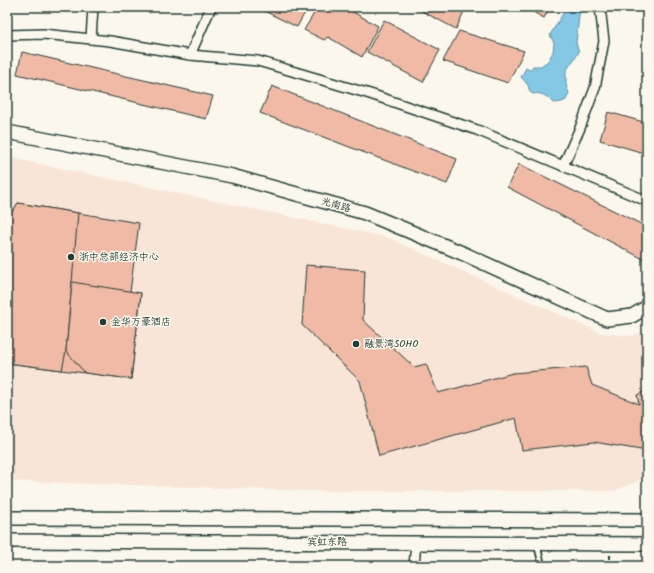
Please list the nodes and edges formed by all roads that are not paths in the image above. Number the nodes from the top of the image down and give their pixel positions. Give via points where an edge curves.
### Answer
1 (92, 7) edge
2 (211, 7) edge
3 (600, 7) edge
4 (7, 34) edge
5 (91, 39) junction
6 (190, 55) junction
7 (7, 132) edge
8 (563, 166) junction
9 (647, 201) edge
10 (647, 307) edge
11 (7, 518) edge
12 (647, 520) edge
13 (7, 541) edge
14 (416, 543) junction
15 (537, 543) junction
16 (647, 544) edge
17 (414, 566) edge
18 (543, 566) edge

1 - 5 street
2 - 6 street
3 - 8 street via 604,41 596,88
4 - 5 street via 43,34
5 - 6 street
6 - 8 street via 258,61 370,94 478,130
7 - 10 main road, 光南路 via 232,176 365,213 462,253 607,319 632,316
8 - 9 street
11 - 12 main road
13 - 14 main road, 宾虹东路
14 - 15 main road, 宾虹东路
14 - 17 street
15 - 16 main road, 宾虹东路
15 - 18 lane

